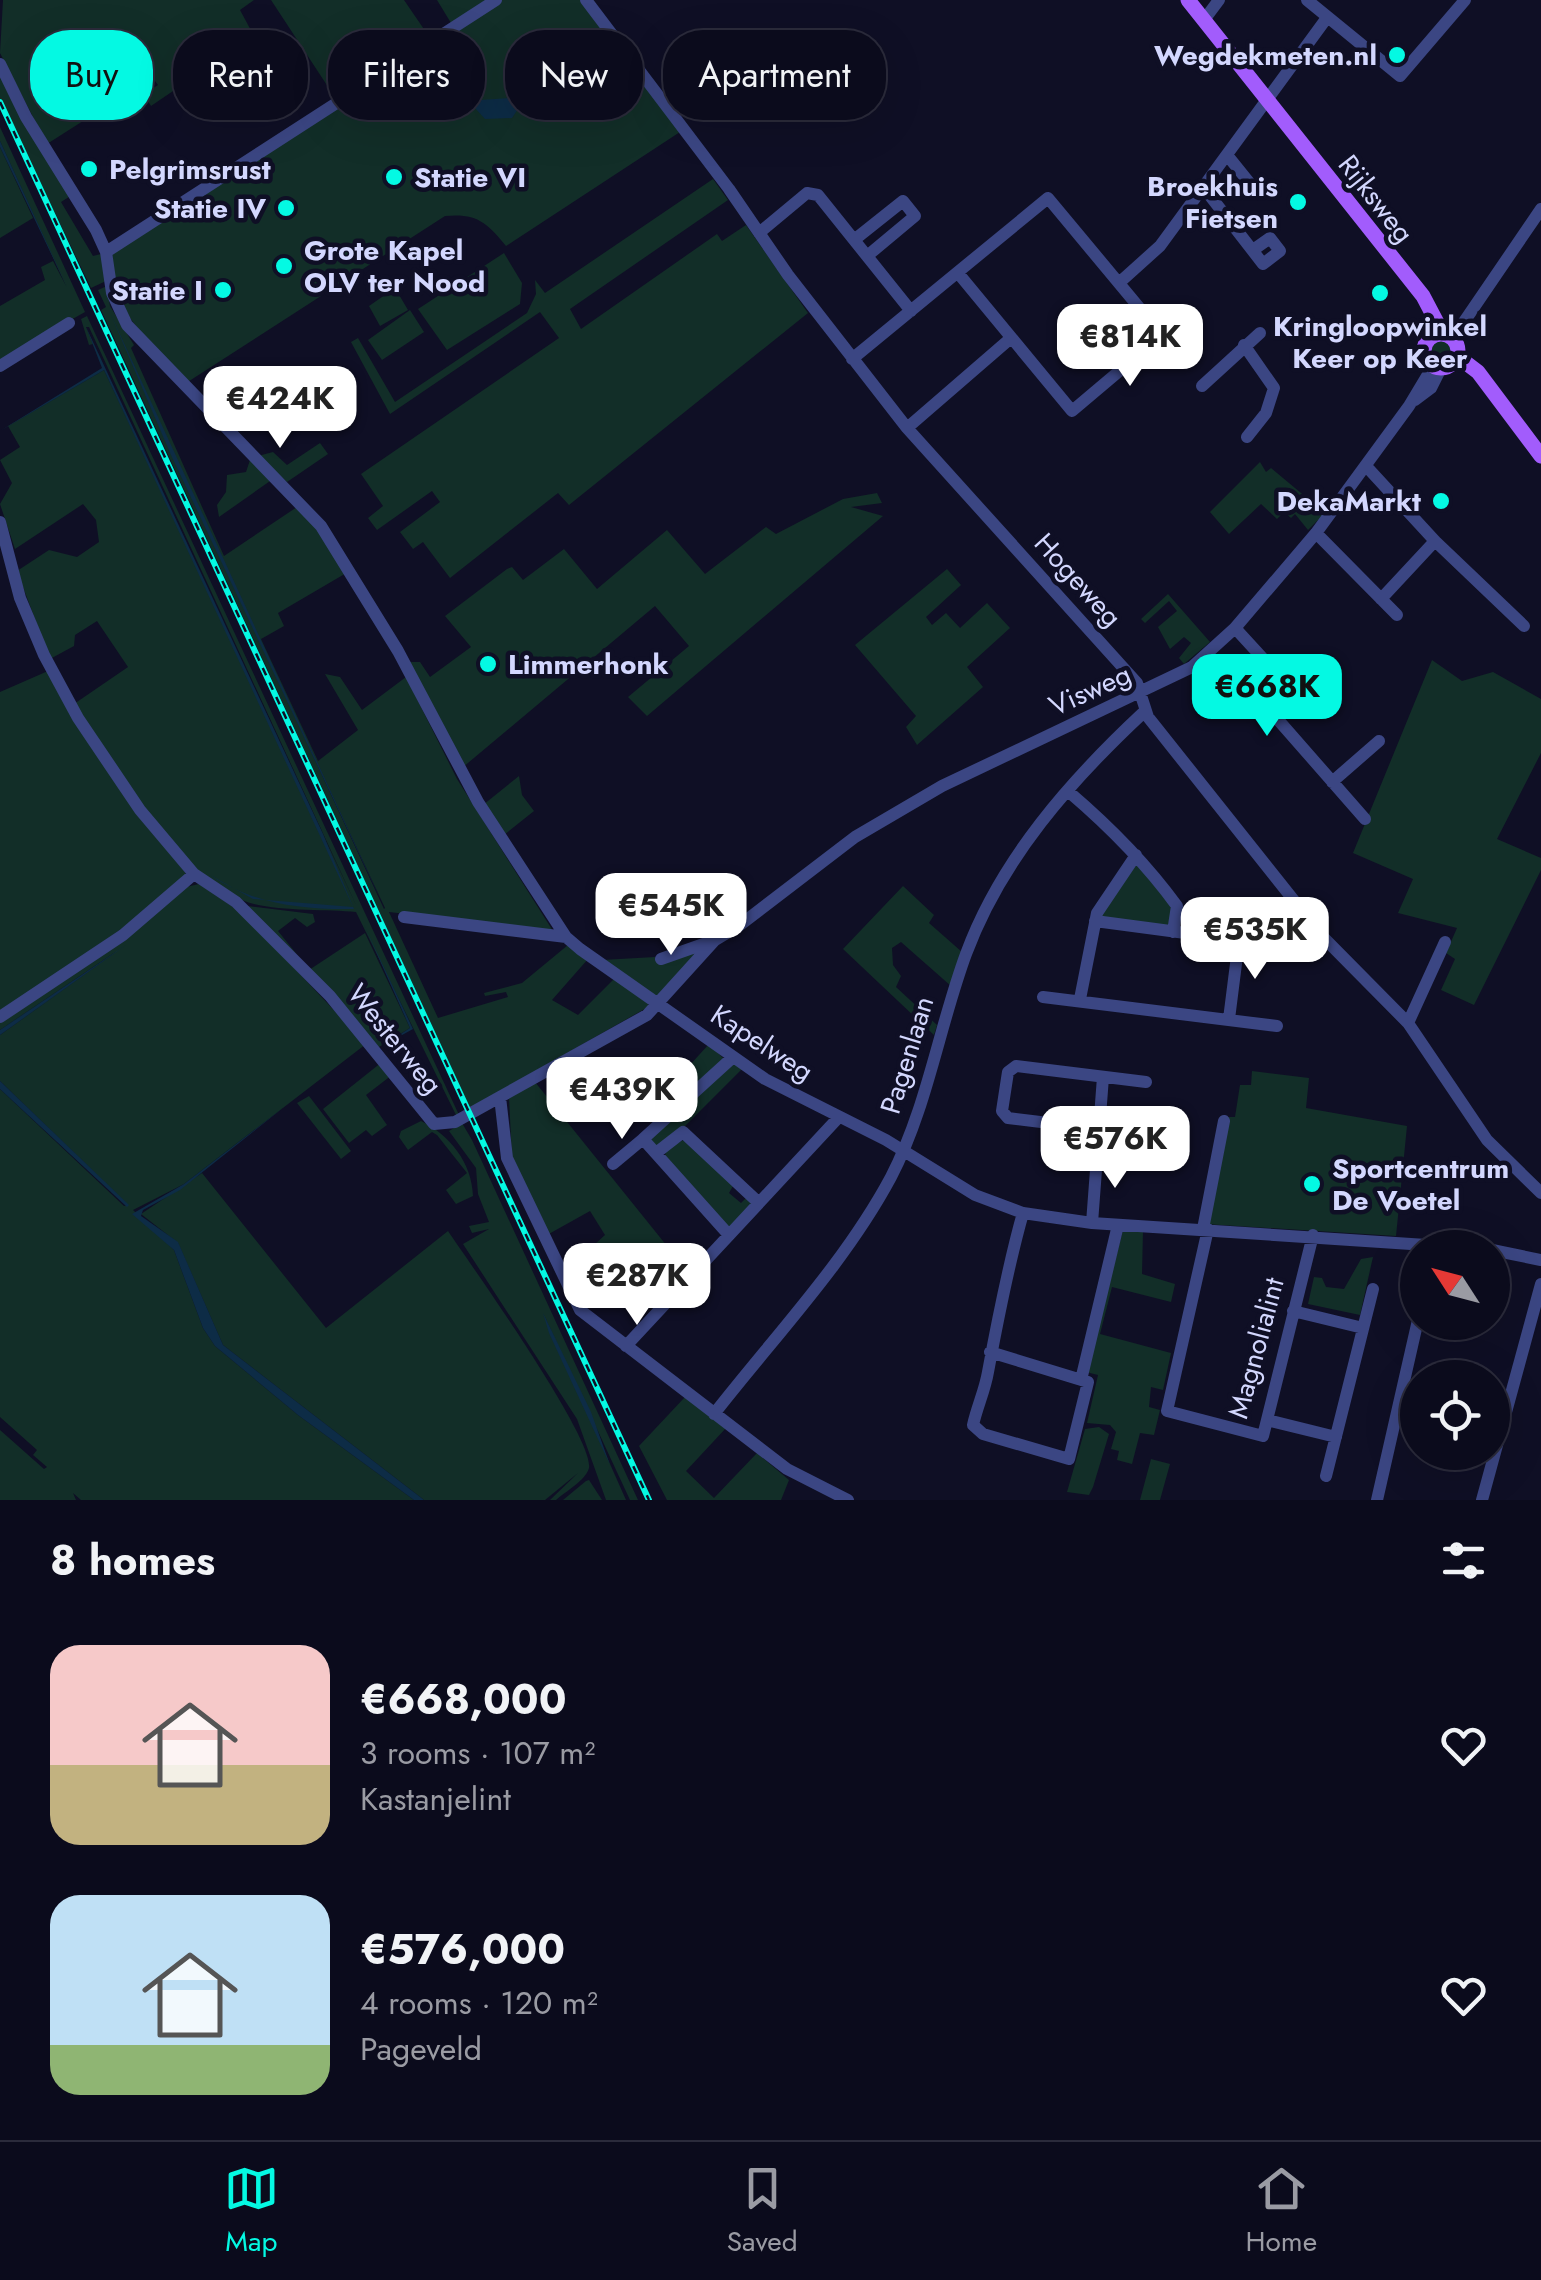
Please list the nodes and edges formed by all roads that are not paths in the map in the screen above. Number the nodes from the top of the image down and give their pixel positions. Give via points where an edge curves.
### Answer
1 (496, 0) edge
2 (586, 0) edge
3 (1188, 0) edge
4 (1219, 0) edge
5 (1308, 0) edge
6 (1464, 0) edge
7 (1326, 19) junction
8 (1204, 20) junction
9 (0, 64) edge
10 (1266, 101) junction
11 (1227, 155) junction
12 (1204, 188) junction
13 (1256, 192) dead end
14 (1541, 209) edge
15 (759, 233) junction
16 (854, 240) junction
17 (1252, 250) dead end
18 (106, 252) junction
19 (867, 256) junction
20 (958, 273) junction
21 (1120, 282) junction
22 (912, 311) junction
23 (68, 324) dead end
24 (1260, 333) dead end
25 (1443, 336) junction
26 (1011, 338) junction
27 (1244, 345) junction
28 (852, 359) junction
29 (1446, 363) junction
30 (0, 366) edge
31 (1202, 386) dead end
32 (907, 428) junction
33 (1247, 437) dead end
34 (1541, 456) edge
35 (1366, 466) junction
36 (0, 522) edge
37 (1316, 533) junction
38 (1435, 541) junction
39 (1381, 599) junction
40 (1397, 615) dead end
41 (1524, 626) dead end
42 (1236, 628) junction
43 (1140, 694) junction
44 (1144, 712) junction
45 (1378, 741) dead end
46 (1332, 782) junction
47 (1069, 792) junction
48 (1365, 819) dead end
49 (1136, 854) junction
50 (194, 874) junction
51 (404, 916) dead end
52 (1095, 922) junction
53 (1172, 932) junction
54 (566, 937) junction
55 (715, 940) junction
56 (1238, 940) junction
57 (1445, 942) dead end
58 (1268, 944) dead end
59 (661, 959) dead end
60 (1043, 997) dead end
61 (1080, 999) junction
62 (659, 1004) junction
63 (0, 1017) edge
64 (1229, 1019) junction
65 (1408, 1023) junction
66 (1277, 1026) dead end
67 (732, 1058) junction
68 (1103, 1077) junction
69 (1146, 1082) dead end
70 (500, 1097) junction
71 (838, 1118) junction
72 (1224, 1120) dead end
73 (1099, 1127) junction
74 (1167, 1132) dead end
75 (644, 1139) junction
76 (904, 1150) junction
77 (656, 1153) junction
78 (1050, 1153) dead end
79 (1096, 1157) junction
80 (613, 1164) dead end
81 (1541, 1193) edge
82 (759, 1203) junction
83 (1024, 1212) junction
84 (1092, 1223) junction
85 (1118, 1225) junction
86 (1205, 1229) junction
87 (728, 1234) junction
88 (1313, 1235) junction
89 (1400, 1243) edge
90 (1510, 1254) edge
91 (1541, 1260) edge
92 (1541, 1284) edge
93 (1373, 1288) dead end
94 (1293, 1311) junction
95 (1363, 1328) junction
96 (1414, 1340) edge
97 (626, 1346) junction
98 (990, 1352) junction
99 (1081, 1380) junction
100 (714, 1414) junction
101 (1268, 1420) junction
102 (1336, 1437) junction
103 (1326, 1476) dead end
104 (848, 1500) edge
105 (1378, 1500) edge
106 (1482, 1500) edge

1 - 18 street
2 - 15 street, Hogeweg
3 - 8 main road, Rijksweg
4 - 8 street
5 - 7 street
6 - 7 street via 1402,76
7 - 10 street
8 - 10 main road, Rijksweg
9 - 18 street, Kapelweg
10 - 11 street
10 - 25 main road, Rijksweg via 1414,288
11 - 12 street
11 - 13 street
12 - 17 street
12 - 21 street via 1160,246
14 - 25 street
15 - 16 street via 812,193
15 - 28 street, Hogeweg
16 - 19 street
16 - 19 street via 903,202 915,216
18 - 54 street, Kapelweg via 109,282 127,325 300,499 334,544 472,792
19 - 22 street
20 - 21 street via 1048,198
20 - 22 street
20 - 26 street
21 - 26 street via 1162,334 1072,411
22 - 28 street
23 - 30 street
24 - 27 street
25 - 29 main road
25 - 29 main road via 1424,350
26 - 32 street
27 - 31 street
27 - 33 street via 1274,388 1266,413
28 - 32 street, Hogeweg
29 - 34 main road via 1482,381
29 - 35 street, Visweg
32 - 43 street, Hogeweg
35 - 37 street, Visweg
35 - 38 street
36 - 50 street, Westerweg via 25,614 67,698 140,810
37 - 39 street
37 - 42 street, Visweg
38 - 39 street
38 - 41 street
39 - 40 street
42 - 43 street, Visweg via 1183,674
42 - 46 street via 1289,687 1266,706
43 - 44 street, Hogeweg
43 - 55 street, Visweg via 1002,755 872,826
44 - 47 street, Pagenlaan
44 - 65 street, Hogeweg via 1323,937
45 - 46 street
46 - 48 street
47 - 49 street
47 - 76 street, Pagenlaan via 1008,867 981,920
49 - 52 street via 1102,900
49 - 53 street via 1177,906
50 - 63 street via 122,935
50 - 70 street, Westerweg via 236,902 312,977 430,1121 447,1126
51 - 54 street
52 - 53 street
52 - 61 street
53 - 56 street
54 - 62 street, Kapelweg
55 - 59 street, Visweg
55 - 62 street, Visweg
56 - 58 street
56 - 64 street
57 - 65 street
60 - 61 street
61 - 64 street
62 - 67 street, Kapelweg
62 - 70 street, Westerweg
64 - 66 street
65 - 81 street, Hogeweg via 1487,1140
67 - 71 street, Kapelweg
67 - 75 street
68 - 69 street
68 - 73 street
68 - 73 street via 1016,1066 1008,1072 1002,1110 1008,1118
70 - 97 street via 507,1158 569,1294
71 - 76 street, Kapelweg
71 - 82 street
72 - 86 street
73 - 74 street
73 - 79 street
75 - 77 street
75 - 80 street
76 - 83 street, Kapelweg via 975,1196
76 - 100 street, Pagenlaan via 854,1237
77 - 82 street via 683,1132
77 - 87 street
78 - 79 street
79 - 84 street
82 - 87 street
83 - 84 street, Kapelweg
83 - 98 street
84 - 85 street, Kapelweg
85 - 86 street, Kapelweg
85 - 99 street
86 - 88 street, Kapelweg
86 - 101 street, Magnolialint via 1167,1411 1263,1436
87 - 97 street
88 - 89 street, Kapelweg
88 - 94 street, Magnolialint
90 - 91 street
92 - 106 street
93 - 95 street
94 - 95 street
94 - 101 street, Magnolialint
95 - 102 street
96 - 105 street
97 - 100 street
98 - 99 street
98 - 99 street via 973,1424 983,1434 1070,1459 1088,1382
100 - 104 street via 787,1469
101 - 102 street
102 - 103 street

